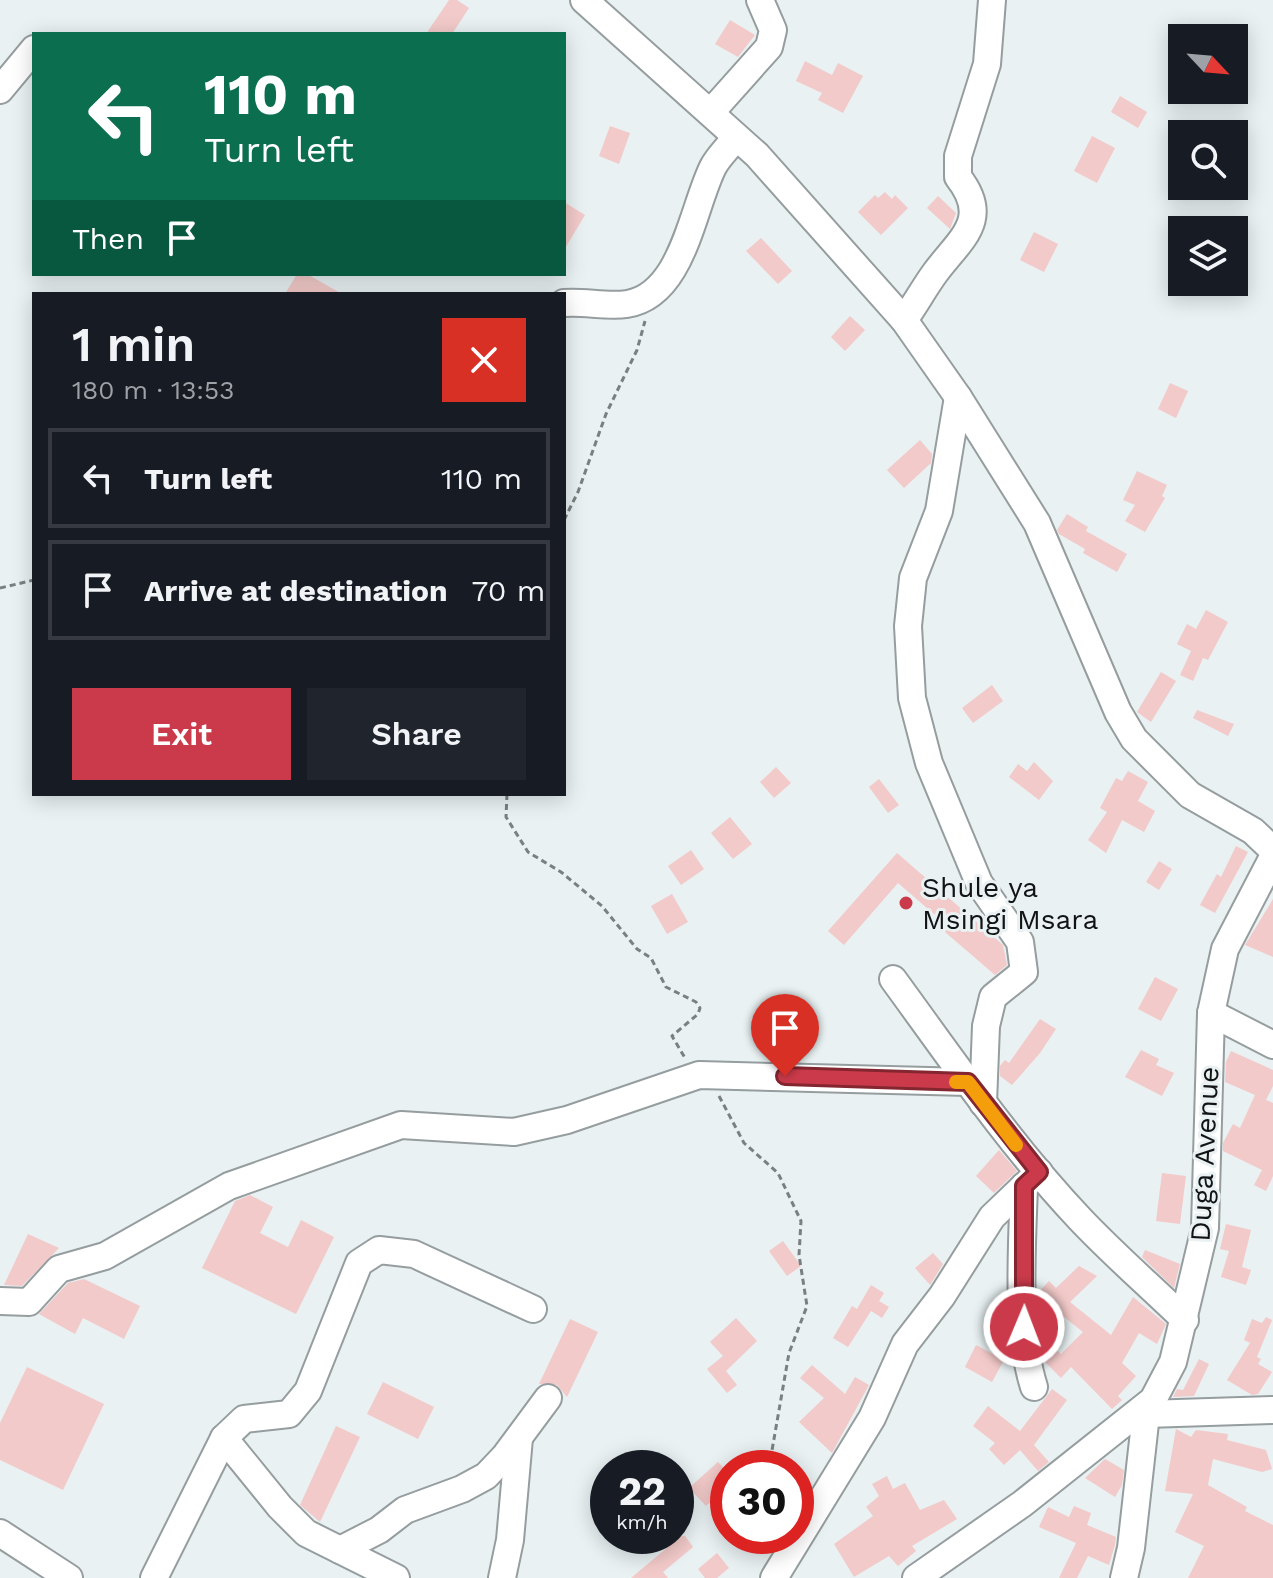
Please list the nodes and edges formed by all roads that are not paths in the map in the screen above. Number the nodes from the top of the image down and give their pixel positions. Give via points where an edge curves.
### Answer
1 (584, 0) edge
2 (760, 0) edge
3 (992, 0) edge
4 (32, 51) edge
5 (0, 90) edge
6 (711, 112) junction
7 (736, 137) junction
8 (566, 303) edge
9 (904, 320) junction
10 (958, 397) junction
11 (1273, 850) edge
12 (1273, 857) edge
13 (893, 979) dead end
14 (1211, 1013) junction
15 (1273, 1045) edge
16 (976, 1092) junction
17 (1032, 1179) junction
18 (0, 1301) edge
19 (533, 1309) dead end
20 (1185, 1320) junction
21 (1034, 1387) dead end
22 (548, 1398) dead end
23 (1149, 1407) junction
24 (1273, 1410) edge
25 (224, 1438) junction
26 (519, 1438) junction
27 (0, 1533) edge
28 (340, 1550) junction
29 (69, 1578) edge
30 (154, 1578) edge
31 (396, 1578) edge
32 (502, 1578) edge
33 (774, 1578) edge
34 (916, 1578) edge
35 (1124, 1578) edge

1 - 6 street
2 - 6 street via 773,30 769,47
3 - 9 street via 987,64 958,156 958,177 971,194 974,209 960,247
4 - 5 street
6 - 7 street
7 - 8 street via 713,165 690,236 659,288 627,304
7 - 9 street
9 - 10 street
10 - 11 street via 1037,523 1134,739 1190,795 1253,831
10 - 16 street via 939,511 913,578 908,626 912,698 929,763 979,883 1020,942 1023,956 1024,972 993,997
12 - 14 street, Duga Avenue via 1225,949
13 - 16 street
14 - 15 street
14 - 20 street, Duga Avenue via 1205,1228
16 - 17 street
16 - 18 street via 699,1075 567,1120 514,1132 401,1125 229,1186 105,1256 59,1269 29,1302
17 - 20 street
17 - 21 street via 1024,1327
17 - 33 street via 992,1217 905,1344 872,1418
19 - 25 street via 414,1254 379,1250 359,1263 308,1391 289,1414 244,1419
20 - 23 street, Duga Avenue via 1173,1362
22 - 26 street
23 - 24 street
23 - 34 street, Duga Avenue
23 - 35 street
25 - 28 street via 297,1525
25 - 30 street
26 - 28 street via 486,1476 405,1510
26 - 32 street
27 - 29 street
28 - 31 street

